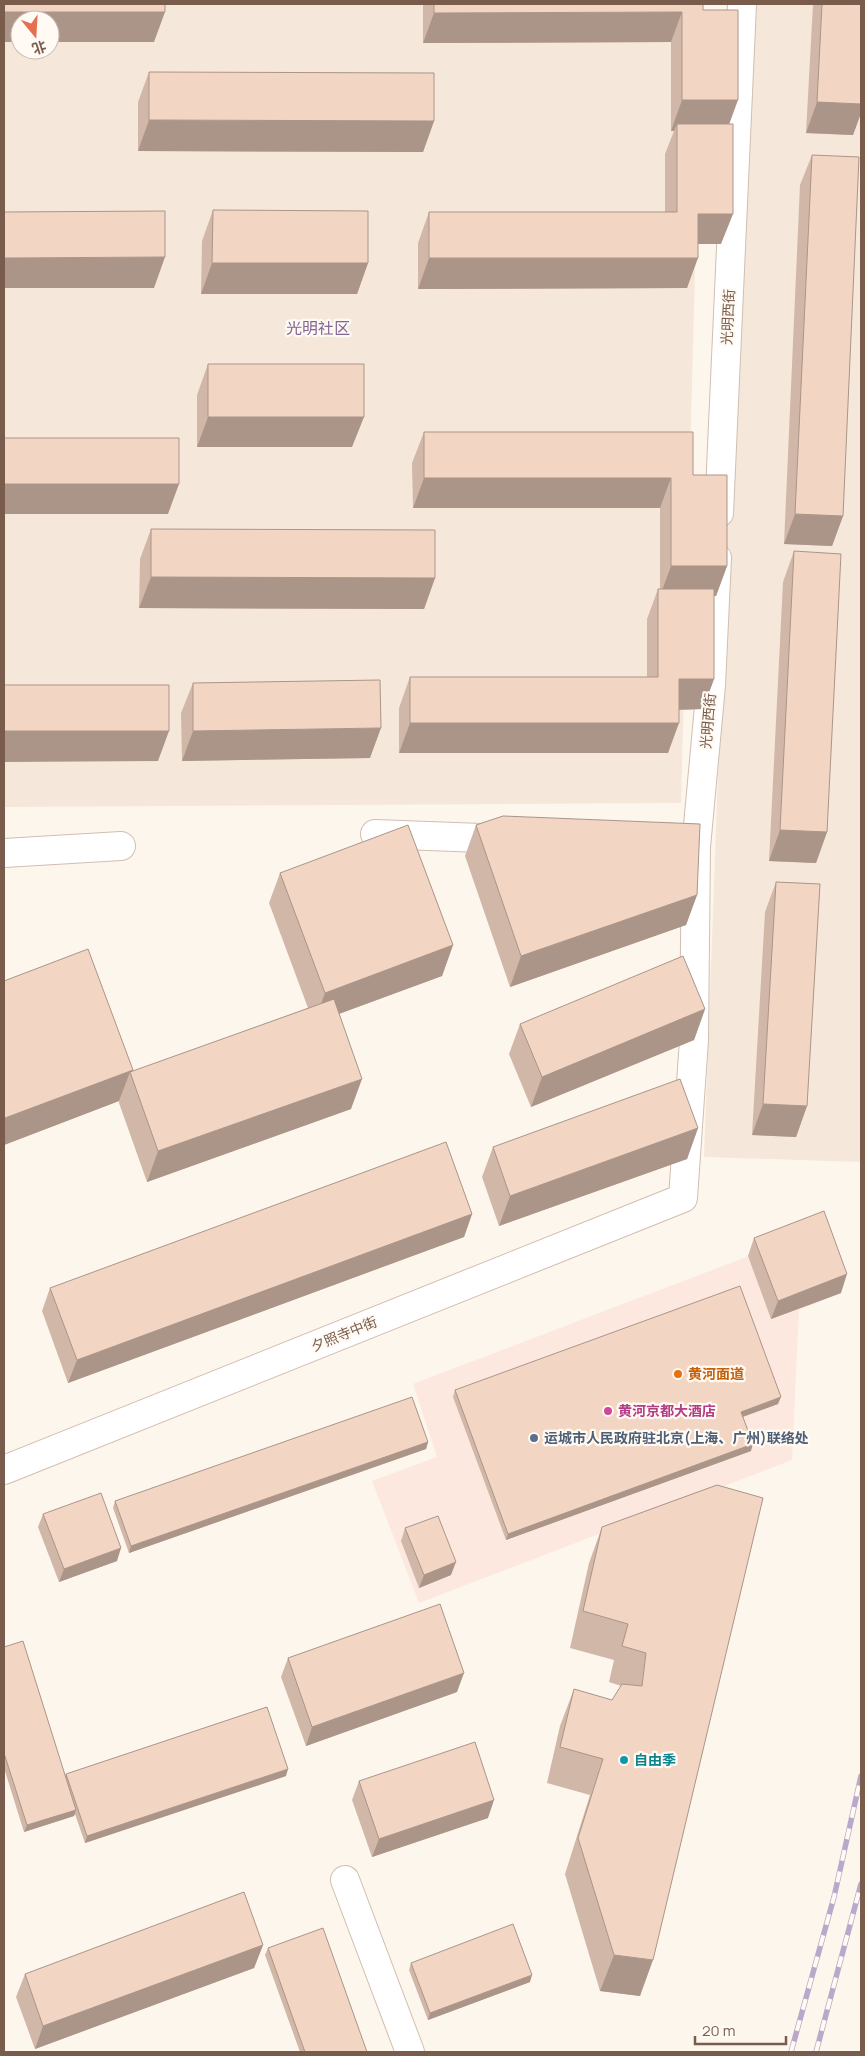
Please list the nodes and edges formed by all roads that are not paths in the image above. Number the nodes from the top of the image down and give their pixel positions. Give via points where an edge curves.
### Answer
1 (742, 4) edge
2 (375, 834) dead end
3 (530, 840) edge
4 (121, 846) dead end
5 (667, 846) edge
6 (696, 847) junction
7 (4, 853) edge
8 (683, 1198) joint
9 (4, 1470) edge
10 (344, 1880) dead end
11 (410, 2052) edge

1 - 6 street, 光明西街 via 711,685
2 - 3 street
4 - 7 street
5 - 6 street
6 - 8 street, 光明西街 via 694,1040
8 - 9 street, 夕照寺中街
10 - 11 street

